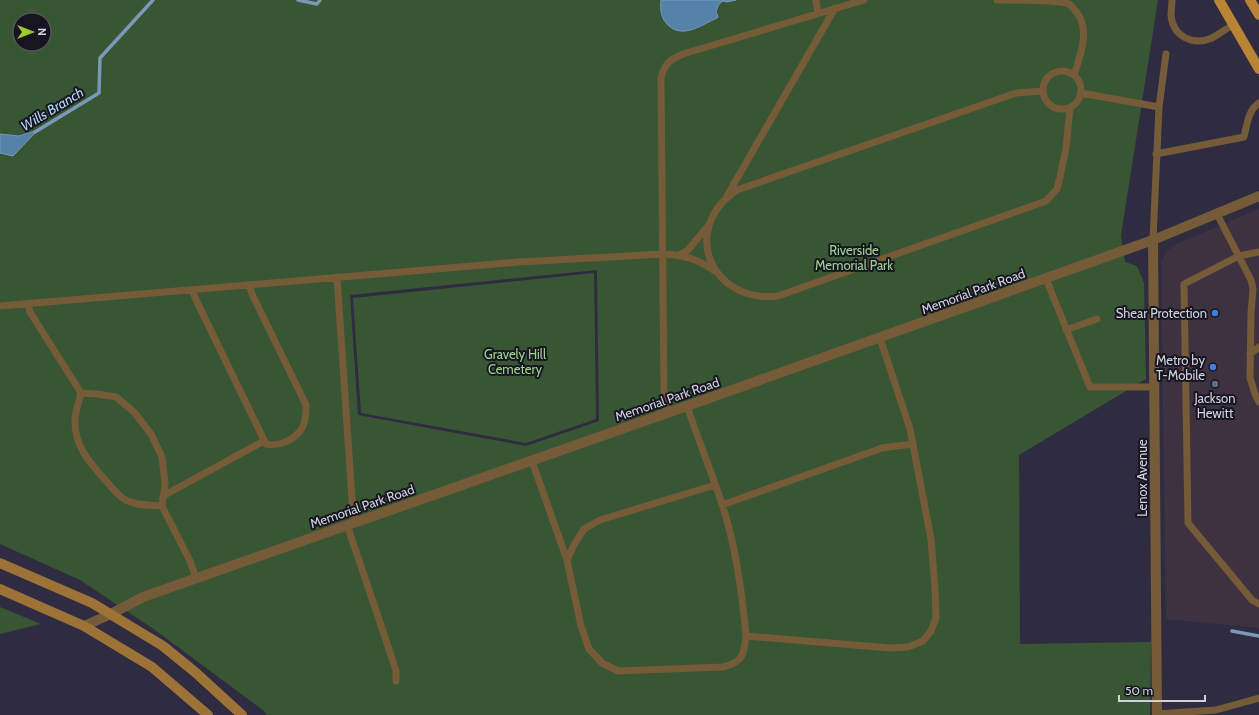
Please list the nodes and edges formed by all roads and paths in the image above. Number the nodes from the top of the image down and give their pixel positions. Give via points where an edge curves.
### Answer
1 (816, 0) edge
2 (864, 0) edge
3 (997, 0) edge
4 (1172, 0) edge
5 (1219, 0) edge
6 (1250, 0) edge
7 (835, 8) junction
8 (818, 13) junction
9 (1259, 15) edge
10 (1233, 25) junction
11 (1166, 54) dead end
12 (1259, 68) edge
13 (1074, 75) junction
14 (1043, 91) junction
15 (1081, 93) junction
16 (1259, 103) edge
17 (1070, 108) junction
18 (1159, 108) junction
19 (1156, 154) junction
20 (1259, 196) edge
21 (726, 198) junction
22 (1217, 214) junction
23 (708, 226) junction
24 (1153, 240) junction
25 (1259, 252) edge
26 (663, 254) junction
27 (679, 255) junction
28 (1238, 256) junction
29 (717, 272) junction
30 (337, 277) junction
31 (1046, 279) junction
32 (249, 285) junction
33 (192, 290) junction
34 (28, 304) junction
35 (0, 306) edge
36 (1097, 319) dead end
37 (1066, 330) junction
38 (880, 338) junction
39 (1259, 347) edge
40 (1250, 354) junction
41 (1154, 387) junction
42 (1256, 388) edge
43 (81, 393) junction
44 (1259, 402) edge
45 (687, 406) junction
46 (669, 412) junction
47 (264, 441) junction
48 (913, 444) junction
49 (532, 461) junction
50 (715, 485) junction
51 (163, 496) junction
52 (722, 505) junction
53 (162, 506) junction
54 (356, 522) junction
55 (346, 526) junction
56 (567, 560) junction
57 (0, 563) edge
58 (196, 578) junction
59 (0, 589) edge
60 (1259, 604) edge
61 (110, 614) junction
62 (84, 626) junction
63 (746, 636) junction
64 (396, 681) dead end
65 (1259, 698) edge
66 (208, 715) edge
67 (242, 715) edge
68 (1156, 715) edge

1 - 8 lane
2 - 7 lane
3 - 13 lane via 1069,3 1082,19 1083,30 1081,56
4 - 10 lane via 1171,15 1174,27 1181,37 1193,41 1211,38
5 - 10 main road
6 - 9 main road
7 - 8 lane
7 - 21 lane
8 - 26 lane via 683,54 672,58 664,66 660,78
10 - 12 main road
11 - 18 lane
13 - 14 lane via 1069,72 1057,72 1047,79
13 - 15 lane via 1079,80
14 - 17 lane via 1052,106 1058,109
14 - 21 lane via 1016,93 737,190
15 - 17 lane
15 - 18 lane
16 - 19 lane via 1250,112 1244,137
17 - 29 lane via 1060,178 1057,189 1046,201 778,296 766,297 744,293 732,287
18 - 19 lane
19 - 24 lane
20 - 22 street, Memorial Park Road
21 - 23 lane
22 - 24 street, Memorial Park Road
22 - 28 lane
23 - 27 lane via 688,250
23 - 29 lane via 708,253
24 - 31 street, Memorial Park Road
24 - 41 street, Lenox Avenue
25 - 28 lane
26 - 27 lane
26 - 30 lane via 519,262
26 - 46 lane via 664,395
27 - 29 lane via 693,258
28 - 40 lane via 1253,289
28 - 60 lane via 1184,284 1188,523 1252,600
30 - 32 lane
30 - 54 lane via 353,514
31 - 37 lane
31 - 38 street, Memorial Park Road
32 - 33 lane
32 - 47 lane via 306,405 306,418 295,436 274,446
33 - 34 lane
33 - 47 lane
34 - 35 lane
34 - 43 lane via 30,312
36 - 37 lane
37 - 41 lane via 1090,387
38 - 45 street, Memorial Park Road
38 - 48 lane
39 - 40 lane
40 - 42 lane via 1250,378
41 - 68 street, Lenox Avenue
42 - 44 lane
43 - 51 lane via 116,397 134,412 151,434 162,457 165,484
43 - 53 lane via 75,420 81,449 89,461 118,494 128,501
45 - 46 street, Memorial Park Road
45 - 50 lane
46 - 49 street, Memorial Park Road
47 - 51 lane
48 - 52 lane via 882,448
48 - 63 lane via 931,539 935,588 936,618 931,631 923,641 908,647 890,648
49 - 54 street, Memorial Park Road
49 - 56 lane
50 - 52 lane
50 - 56 lane via 600,520 584,529
51 - 53 lane
52 - 63 lane via 743,600
53 - 58 lane
54 - 55 street, Memorial Park Road
55 - 58 street, Memorial Park Road
55 - 64 lane via 396,671
56 - 63 lane via 581,626 589,649 602,663 618,671 723,667 735,664 742,657
57 - 61 main road via 92,603
58 - 61 street, Memorial Park Road via 144,597
59 - 62 main road
61 - 62 street, Memorial Park Road
61 - 67 main road via 163,646
62 - 66 main road via 152,667
65 - 68 lane via 1216,710

